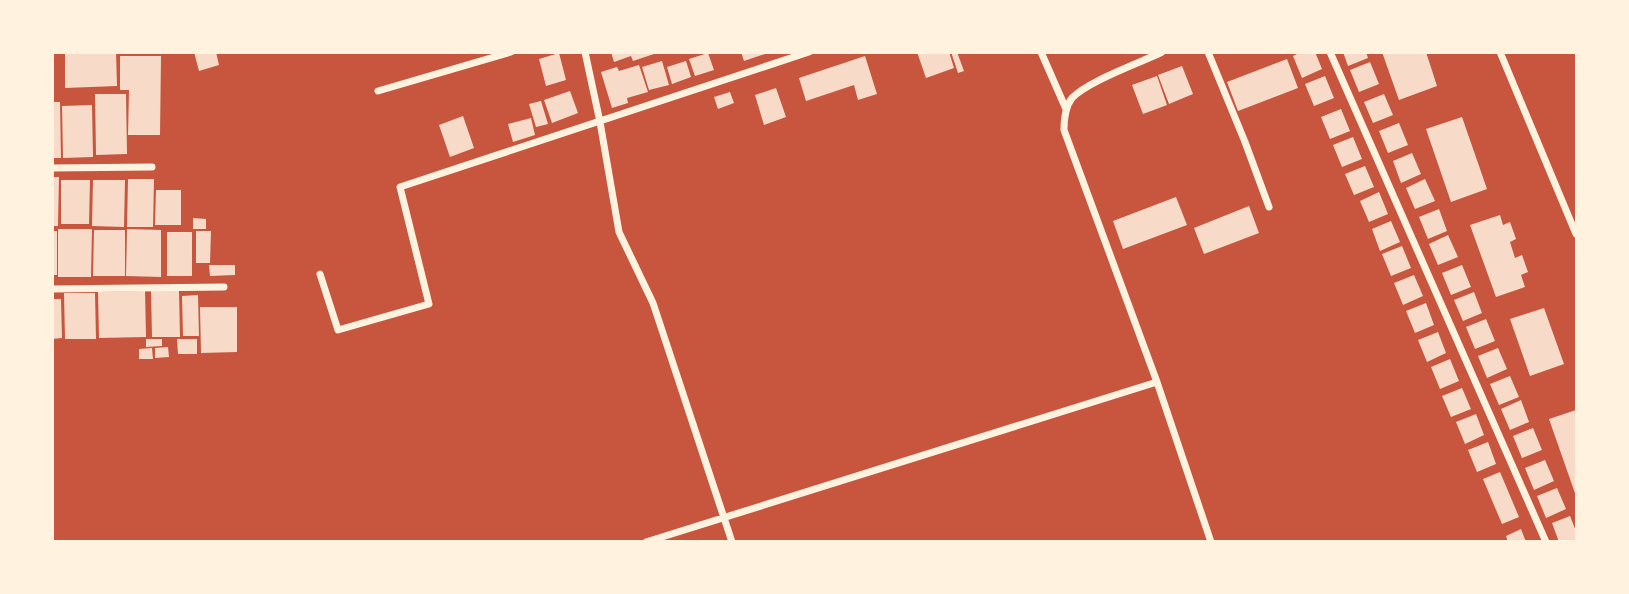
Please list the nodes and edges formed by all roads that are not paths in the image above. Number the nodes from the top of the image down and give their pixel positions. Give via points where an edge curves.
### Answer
1 (511, 52) edge
2 (585, 52) edge
3 (771, 52) edge
4 (808, 52) edge
5 (1041, 52) edge
6 (1162, 52) edge
7 (1208, 52) edge
8 (1330, 52) edge
9 (1500, 52) edge
10 (774, 63) junction
11 (379, 91) dead end
12 (1066, 109) junction
13 (600, 122) junction
14 (152, 167) dead end
15 (52, 168) edge
16 (1269, 207) dead end
17 (1577, 234) edge
18 (320, 274) dead end
19 (224, 287) dead end
20 (52, 289) edge
21 (1157, 382) junction
22 (725, 517) junction
23 (646, 541) edge
24 (732, 541) edge
25 (1211, 541) edge
26 (1546, 541) edge

1 - 11 street
2 - 13 street
3 - 10 street
4 - 10 street
5 - 12 street
6 - 12 street via 1084,89
7 - 16 street
8 - 26 street
9 - 17 street
10 - 13 street
12 - 21 street via 1064,130
13 - 18 street via 400,187 429,304 338,330
13 - 22 street via 619,232 653,303
14 - 15 street
19 - 20 street
21 - 22 street
21 - 25 street
22 - 23 street
22 - 24 street

